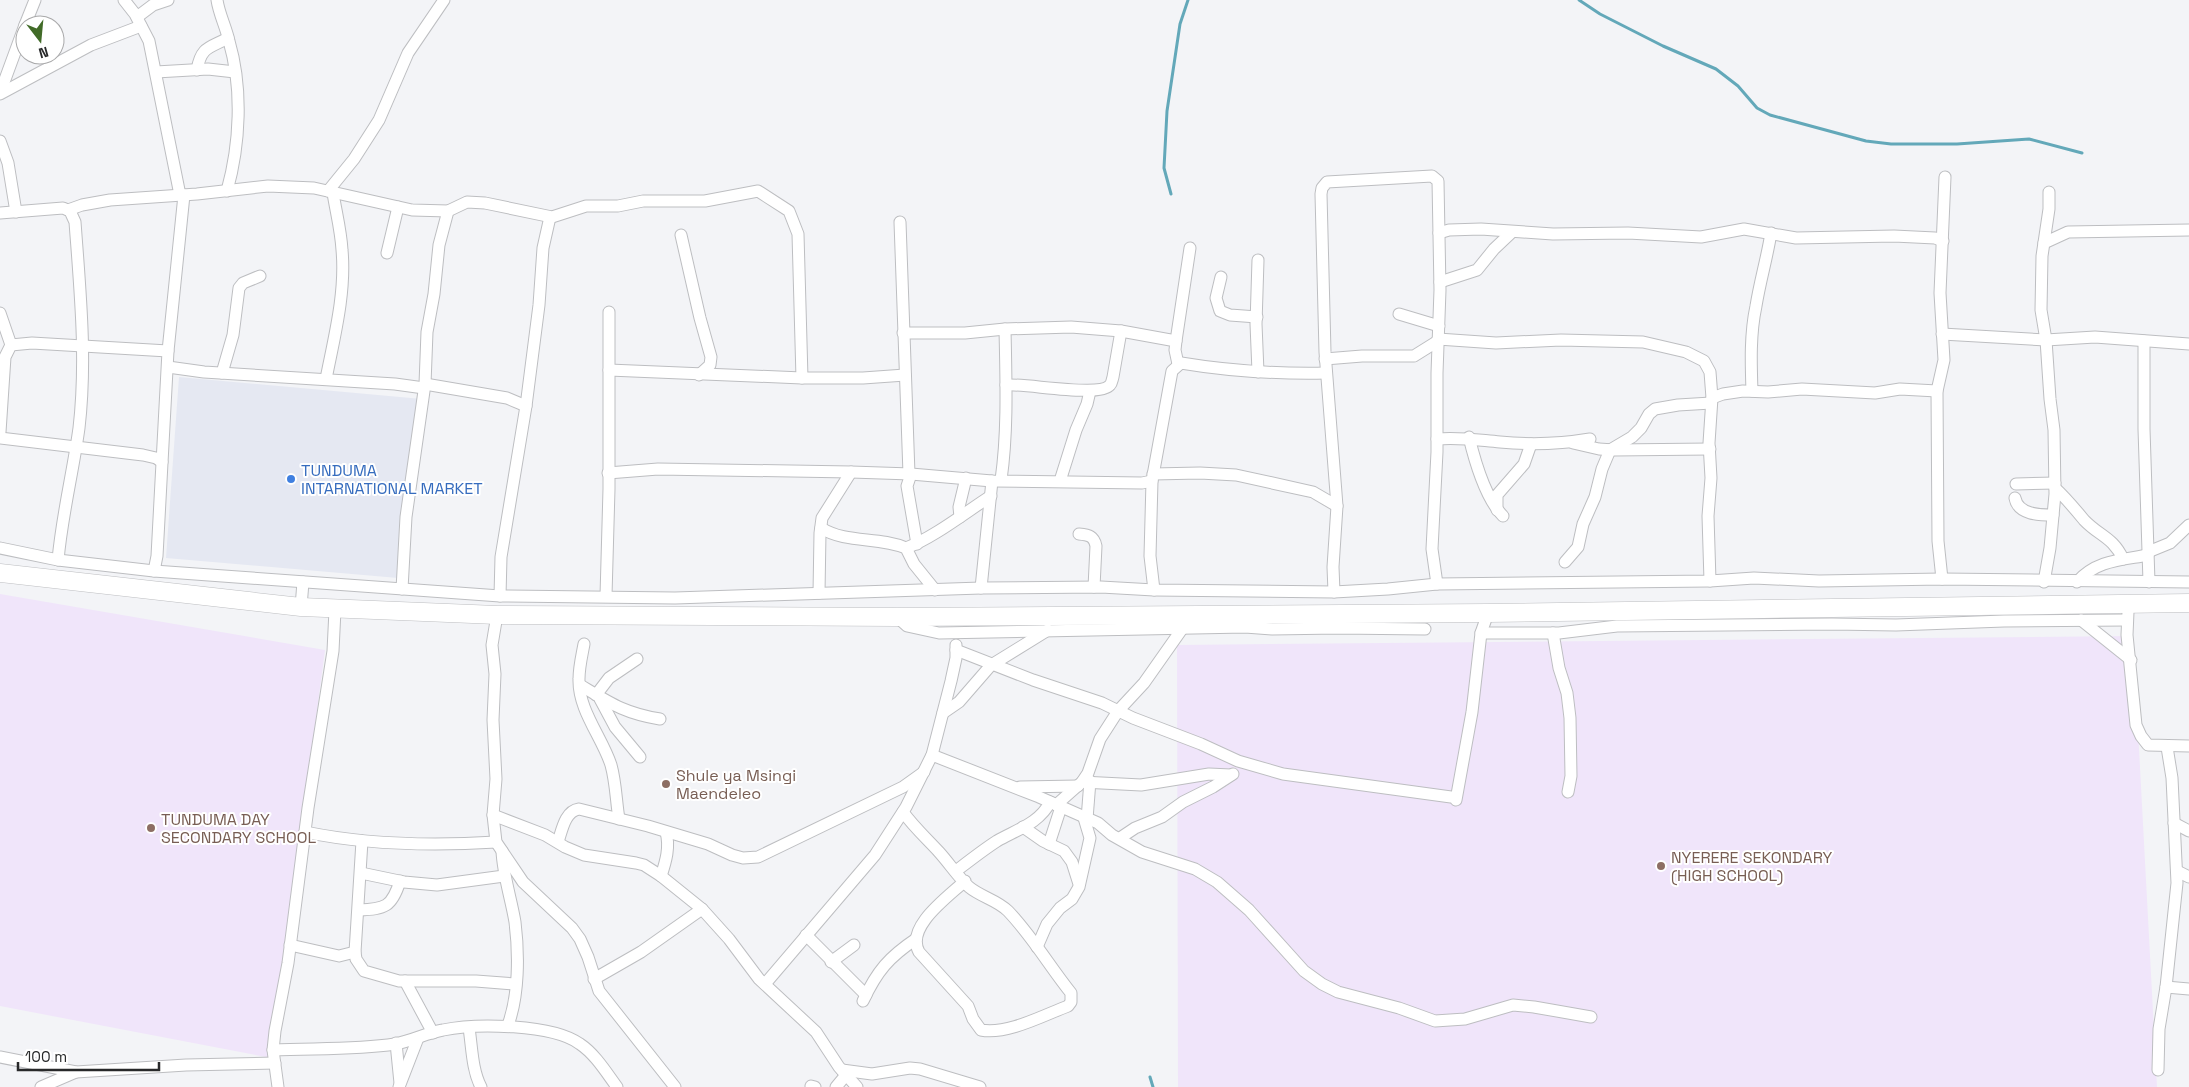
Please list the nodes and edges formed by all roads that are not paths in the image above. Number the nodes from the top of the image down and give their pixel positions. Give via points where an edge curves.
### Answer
1 (35, 0) edge
2 (124, 0) edge
3 (168, 0) edge
4 (217, 0) edge
5 (444, 0) edge
6 (29, 15) edge
7 (139, 21) junction
8 (228, 38) junction
9 (15, 48) edge
10 (197, 70) junction
11 (156, 72) junction
12 (235, 72) junction
13 (3, 75) edge
14 (0, 93) edge
15 (0, 141) edge
16 (1945, 177) dead end
17 (227, 191) junction
18 (330, 192) junction
19 (2049, 192) dead end
20 (182, 195) junction
21 (398, 208) junction
22 (68, 210) junction
23 (448, 211) junction
24 (16, 212) junction
25 (0, 213) edge
26 (550, 217) junction
27 (900, 222) dead end
28 (2189, 230) edge
29 (1512, 232) junction
30 (1439, 233) junction
31 (1771, 233) junction
32 (681, 235) dead end
33 (1943, 241) junction
34 (2044, 242) junction
35 (1190, 248) dead end
36 (387, 252) dead end
37 (1258, 260) dead end
38 (260, 276) dead end
39 (1221, 277) dead end
40 (1440, 282) junction
41 (609, 312) dead end
42 (0, 313) edge
43 (1400, 314) dead end
44 (1256, 317) junction
45 (1439, 326) junction
46 (1004, 329) junction
47 (1121, 331) junction
48 (904, 333) junction
49 (1942, 334) junction
50 (1438, 340) junction
51 (2046, 340) junction
52 (1176, 341) junction
53 (2144, 341) junction
54 (2189, 344) edge
55 (11, 345) junction
56 (83, 347) junction
57 (168, 351) junction
58 (1325, 359) junction
59 (1178, 364) junction
60 (168, 367) junction
61 (609, 370) junction
62 (1258, 372) junction
63 (222, 373) junction
64 (1326, 373) junction
65 (699, 375) junction
66 (905, 375) junction
67 (802, 378) junction
68 (326, 380) junction
69 (1006, 385) junction
70 (424, 386) junction
71 (1090, 390) junction
72 (1752, 391) junction
73 (1937, 391) junction
74 (1711, 401) junction
75 (526, 406) junction
76 (0, 432) edge
77 (1469, 437) junction
78 (0, 438) edge
79 (1437, 439) junction
80 (1590, 439) dead end
81 (1570, 442) junction
82 (1531, 444) junction
83 (75, 447) junction
84 (1710, 449) junction
85 (1610, 450) junction
86 (162, 462) junction
87 (851, 472) junction
88 (608, 473) junction
89 (910, 474) junction
90 (1153, 477) junction
91 (966, 478) junction
92 (997, 481) junction
93 (1060, 481) junction
94 (2016, 484) dead end
95 (2055, 486) junction
96 (991, 496) junction
97 (2015, 498) dead end
98 (1337, 506) junction
99 (2053, 515) junction
100 (960, 517) junction
101 (2189, 525) edge
102 (820, 528) junction
103 (1079, 534) dead end
104 (911, 546) junction
105 (0, 548) edge
106 (2148, 554) junction
107 (2123, 559) junction
108 (58, 560) junction
109 (1565, 562) dead end
110 (154, 571) junction
111 (0, 573) edge
112 (1942, 579) junction
113 (1710, 581) junction
114 (303, 582) junction
115 (2044, 582) junction
116 (2077, 582) junction
117 (2149, 582) junction
118 (2189, 582) edge
119 (1437, 584) junction
120 (1094, 587) junction
121 (981, 588) junction
122 (402, 589) junction
123 (935, 590) junction
124 (1154, 590) junction
125 (1334, 592) junction
126 (819, 593) junction
127 (500, 596) junction
128 (606, 596) junction
129 (635, 597) junction
130 (675, 598) junction
131 (2189, 603) edge
132 (301, 608) junction
133 (335, 610) junction
134 (2128, 612) junction
135 (1488, 613) junction
136 (497, 615) junction
137 (634, 617) junction
138 (675, 617) junction
139 (897, 617) junction
140 (2081, 620) junction
141 (1182, 628) junction
142 (1425, 629) dead end
143 (1050, 630) junction
144 (955, 633) junction
145 (1481, 633) junction
146 (1553, 633) junction
147 (584, 644) dead end
148 (956, 650) junction
149 (637, 659) dead end
150 (2131, 660) junction
151 (993, 664) junction
152 (580, 685) junction
153 (598, 697) junction
154 (1118, 711) junction
155 (944, 714) junction
156 (660, 719) dead end
157 (2167, 746) junction
158 (2189, 746) edge
159 (932, 755) junction
160 (640, 757) dead end
161 (1245, 763) junction
162 (924, 772) junction
163 (1231, 775) junction
164 (1083, 783) junction
165 (1016, 788) junction
166 (1568, 792) dead end
167 (1056, 805) junction
168 (903, 812) junction
169 (493, 815) junction
170 (1086, 818) junction
171 (619, 819) junction
172 (2174, 823) junction
173 (1023, 827) junction
174 (2189, 831) edge
175 (305, 832) junction
176 (666, 832) junction
177 (1120, 838) junction
178 (362, 841) junction
179 (558, 842) junction
180 (1089, 843) junction
181 (1049, 844) junction
182 (499, 846) junction
183 (1065, 852) junction
184 (956, 871) junction
185 (2177, 871) junction
186 (361, 873) junction
187 (504, 876) junction
188 (661, 876) junction
189 (2189, 877) edge
190 (400, 881) junction
191 (965, 882) junction
192 (1080, 884) junction
193 (702, 909) junction
194 (359, 910) junction
195 (806, 935) junction
196 (916, 939) junction
197 (290, 944) junction
198 (854, 945) dead end
199 (1037, 948) junction
200 (356, 952) junction
201 (832, 962) junction
202 (594, 979) junction
203 (405, 981) junction
204 (515, 984) junction
205 (765, 984) junction
206 (2166, 987) junction
207 (2189, 989) edge
208 (1590, 1017) dead end
209 (508, 1025) junction
210 (469, 1028) junction
211 (433, 1033) junction
212 (418, 1038) junction
213 (396, 1044) junction
214 (273, 1050) junction
215 (0, 1057) edge
216 (274, 1063) junction
217 (2158, 1070) dead end
218 (76, 1072) junction
219 (844, 1073) junction
220 (400, 1086) edge
221 (41, 1087) edge
222 (278, 1087) edge
223 (481, 1087) edge
224 (617, 1087) edge
225 (675, 1087) edge
226 (836, 1087) edge
227 (857, 1087) edge
228 (980, 1087) edge

1 - 6 street
2 - 7 street
3 - 7 street via 152,5
4 - 8 street
5 - 18 street via 408,54 379,120
7 - 11 street via 149,41
7 - 14 street
8 - 10 street via 205,50
8 - 12 street
9 - 13 street
10 - 11 street
10 - 12 street
11 - 20 street
12 - 17 street via 238,122
13 - 14 street
15 - 24 street via 8,163
16 - 33 street
17 - 18 street via 268,186
17 - 20 street
18 - 21 street
18 - 68 street via 342,250 342,281
19 - 34 street
20 - 22 street via 110,200
20 - 57 street
21 - 23 street
21 - 36 street
22 - 24 street via 51,208
22 - 56 street via 75,222
23 - 26 street via 467,202 475,202
23 - 70 street via 439,245 427,332
24 - 25 street
26 - 67 street via 586,206 618,206 643,201 705,201 758,191 768,196 789,211 798,234
26 - 75 street via 543,248
27 - 48 street
28 - 34 street via 2068,232
29 - 30 street via 1462,229
29 - 31 street via 1701,237 1744,229
29 - 40 street via 1477,270
30 - 40 street
30 - 58 street via 1438,181 1432,176 1325,183 1321,194
31 - 33 street via 1796,238 1904,236
31 - 72 street via 1767,264 1755,308 1751,343
32 - 65 street via 711,357 710,365
33 - 49 street
34 - 51 street via 2040,286
35 - 52 street
37 - 44 street
38 - 63 street via 242,283 239,288 234,327
39 - 44 street via 1216,298 1220,310 1230,315
40 - 45 street
41 - 61 street
42 - 55 street
43 - 45 street
44 - 62 street
45 - 50 street
46 - 47 street via 1071,327
46 - 48 street
46 - 69 street
47 - 52 street
47 - 71 street via 1110,385 1101,390
48 - 66 street
49 - 51 street
49 - 73 street via 1944,360
50 - 58 street via 1414,356
50 - 74 street via 1496,343 1622,341 1667,346 1704,361 1710,372
50 - 79 street
51 - 53 street via 2095,337
51 - 95 street
52 - 59 street
53 - 54 street
53 - 106 street
55 - 56 street via 32,343
55 - 76 street via 5,357
56 - 57 street
56 - 83 street
57 - 60 street
58 - 64 street
59 - 62 street
59 - 90 street via 1172,371
60 - 63 street
60 - 86 street
61 - 65 street
61 - 88 street
62 - 64 street
63 - 68 street
64 - 98 street
65 - 67 street
66 - 67 street
66 - 89 street
68 - 70 street
69 - 71 street
69 - 92 street via 1004,458
70 - 75 street via 506,398
70 - 122 street via 406,517
71 - 93 street
72 - 73 street
72 - 74 street via 1730,392
73 - 112 street via 1938,541
74 - 84 street
74 - 85 street via 1655,409 1632,437
75 - 127 street via 501,557
77 - 79 street
77 - 82 street
77 - 82 street via 1488,494 1500,513 1497,495 1524,464
78 - 83 street
79 - 119 street via 1432,549
80 - 81 street
81 - 82 street
81 - 85 street
83 - 86 street via 143,455
83 - 108 street
84 - 85 street
84 - 113 street
85 - 109 street via 1583,524 1578,548
86 - 110 street
87 - 88 street via 658,469
87 - 89 street
87 - 102 street via 822,518
88 - 128 street
89 - 91 street
89 - 104 street via 907,486
90 - 93 street via 1142,484
90 - 98 street via 1200,473 1236,475 1313,492
90 - 124 street via 1150,556
91 - 92 street
91 - 100 street via 959,507
92 - 93 street
92 - 96 street
94 - 95 street
95 - 99 street
95 - 107 street via 2085,522 2110,539
96 - 100 street
96 - 121 street
97 - 99 street via 2024,511
98 - 125 street
99 - 115 street
100 - 104 street
101 - 106 street via 2170,543
102 - 104 street via 845,538
102 - 126 street
103 - 120 street via 1095,540
104 - 123 street via 914,564
105 - 108 street
106 - 107 street
106 - 117 street
107 - 116 street via 2091,568
108 - 110 street
110 - 114 street
111 - 132 highway
112 - 113 street via 1819,581 1754,578
112 - 115 street
113 - 119 street
114 - 122 street
114 - 132 street
115 - 116 street
116 - 117 street
117 - 118 street
119 - 125 street
120 - 121 street
120 - 124 street
121 - 123 street
122 - 127 street
123 - 126 street
124 - 125 street
126 - 130 street
127 - 128 street
128 - 129 street
129 - 130 street
129 - 137 street
130 - 138 street
131 - 134 highway
132 - 133 highway
133 - 136 highway
133 - 175 street via 333,651
134 - 135 highway
134 - 140 street
134 - 150 street
135 - 139 highway
135 - 145 street
136 - 137 highway
136 - 169 street via 492,645 496,779
137 - 138 highway
138 - 139 highway
139 - 144 street via 907,626 919,630
140 - 146 street via 1887,626 1617,626
140 - 150 street
141 - 142 street
141 - 143 street
141 - 154 street via 1144,683
143 - 144 street
143 - 151 street
144 - 148 street
145 - 146 street
145 - 161 street via 1472,712 1454,799 1283,774
146 - 166 street via 1558,668 1568,693 1571,776
147 - 152 street
148 - 151 street
148 - 155 street
149 - 153 street via 609,678
150 - 157 street via 2136,725 2148,746
151 - 154 street
151 - 155 street
152 - 153 street
152 - 171 street via 589,718 611,765
153 - 156 street via 634,714
153 - 160 street via 615,727
154 - 161 street
154 - 164 street via 1100,739
155 - 159 street
157 - 158 street
157 - 172 street
159 - 162 street
159 - 165 street
161 - 163 street
162 - 168 street
162 - 176 street via 903,787 758,857 743,858
163 - 164 street via 1209,774 1141,785
163 - 177 street
164 - 165 street
164 - 167 street
164 - 170 street
165 - 167 street
167 - 170 street
167 - 173 street
167 - 181 street
168 - 184 street
168 - 195 street via 875,855
169 - 179 street
169 - 182 street
170 - 177 street
170 - 180 street
171 - 176 street
171 - 179 street via 573,810
172 - 174 street
172 - 185 street
173 - 181 street
173 - 184 street
175 - 178 street
175 - 197 street
176 - 188 street via 669,842
177 - 208 street via 1142,852 1195,869 1218,882 1249,910 1304,971 1338,992 1435,1021 1465,1019 1513,1005
178 - 182 street
178 - 186 street
179 - 188 street via 584,855 644,865
180 - 183 street
180 - 192 street
181 - 183 street
182 - 187 street
182 - 202 street via 523,882 580,939
183 - 192 street
184 - 191 street
185 - 189 street
185 - 206 street
186 - 190 street
186 - 194 street
187 - 190 street via 437,885
187 - 204 street via 515,924
188 - 193 street
190 - 194 street via 392,901 385,907
191 - 196 street via 929,916
191 - 199 street via 1006,910
192 - 199 street via 1072,899 1047,924
193 - 202 street via 641,952
193 - 205 street
194 - 200 street
195 - 201 street
195 - 205 street
196 - 199 street via 920,952 968,1006 981,1030 991,1032 1010,1028 1072,1002 1071,994
196 - 201 street via 880,969 864,998
197 - 200 street via 339,956
197 - 214 street
198 - 201 street
200 - 203 street via 356,959 364,971
202 - 225 street via 609,1005
203 - 204 street via 469,980
203 - 211 street
204 - 209 street via 513,1013
205 - 219 street via 816,1032
206 - 207 street
206 - 217 street via 2159,1029
209 - 210 street
209 - 224 street via 573,1039 590,1051
210 - 211 street
210 - 223 street
211 - 212 street
212 - 213 street
212 - 220 street
213 - 214 street
213 - 220 street
214 - 216 street
215 - 218 street
216 - 218 street via 186,1064
216 - 222 street
218 - 221 street
219 - 226 street
219 - 227 street
219 - 228 street via 920,1069

